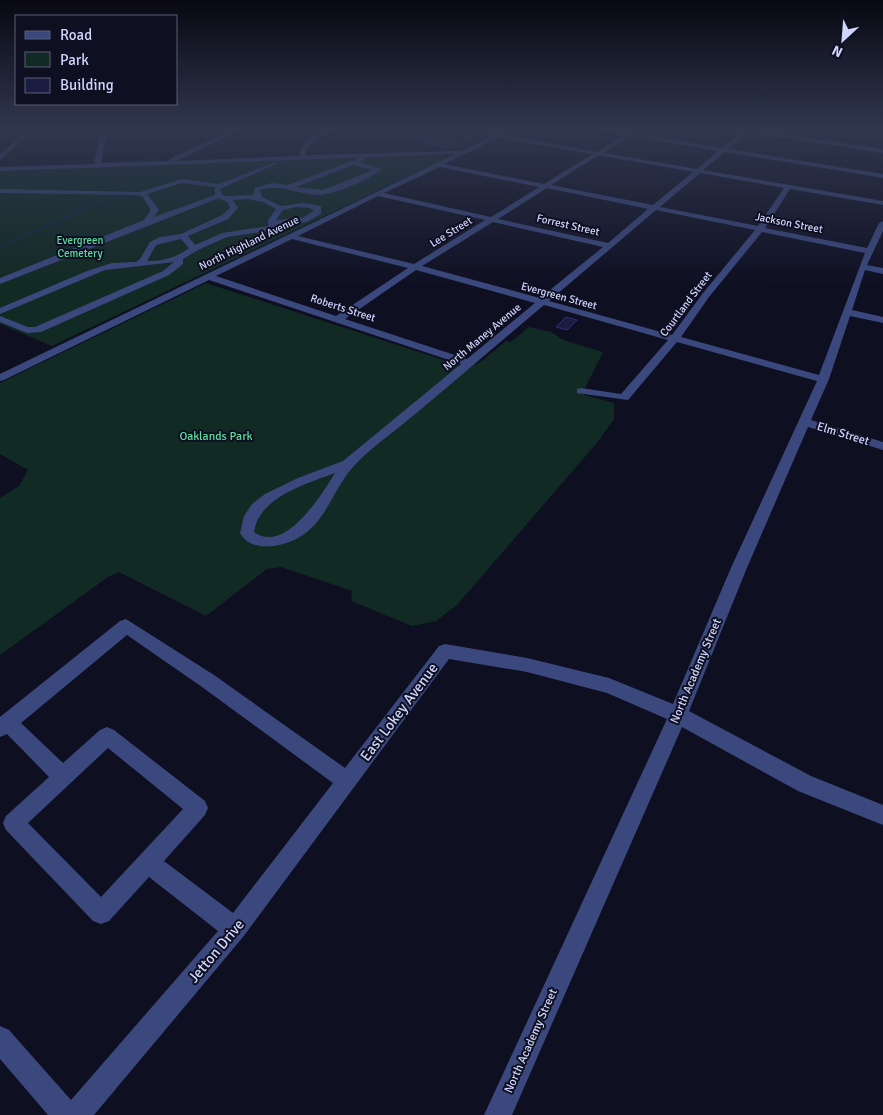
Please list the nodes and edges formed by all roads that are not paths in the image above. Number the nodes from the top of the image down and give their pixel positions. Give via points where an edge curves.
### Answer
1 (176, 182) edge
2 (195, 182) edge
3 (229, 182) edge
4 (302, 182) edge
5 (350, 182) edge
6 (402, 182) edge
7 (525, 182) edge
8 (551, 182) edge
9 (683, 182) edge
10 (759, 182) edge
11 (271, 184) junction
12 (220, 186) junction
13 (544, 186) junction
14 (289, 187) junction
15 (788, 187) junction
16 (0, 191) edge
17 (141, 194) junction
18 (377, 194) junction
19 (255, 196) junction
20 (222, 197) junction
21 (883, 203) edge
22 (279, 208) junction
23 (654, 208) junction
24 (492, 219) junction
25 (147, 222) junction
26 (271, 223) junction
27 (883, 223) edge
28 (760, 229) junction
29 (183, 236) junction
30 (289, 236) junction
31 (607, 245) junction
32 (195, 248) junction
33 (180, 258) junction
34 (866, 259) junction
35 (139, 263) junction
36 (415, 267) junction
37 (883, 271) edge
38 (208, 277) junction
39 (0, 281) edge
40 (542, 303) junction
41 (0, 310) edge
42 (846, 312) junction
43 (0, 319) edge
44 (338, 319) junction
45 (883, 320) edge
46 (675, 338) junction
47 (469, 363) junction
48 (0, 378) edge
49 (823, 379) junction
50 (581, 392) dead end
51 (803, 422) junction
52 (883, 446) edge
53 (348, 464) junction
54 (678, 716) junction
55 (3, 725) edge
56 (62, 776) junction
57 (347, 781) junction
58 (883, 815) edge
59 (148, 862) junction
60 (235, 929) junction
61 (0, 1039) edge
62 (66, 1115) edge
63 (76, 1115) edge
64 (498, 1115) edge

1 - 17 street
2 - 12 street
3 - 12 street
4 - 14 street
5 - 14 street via 328,192 317,193
6 - 18 street, North Highland Avenue
7 - 13 street, Jackson Street
8 - 13 street, Lee Street
9 - 23 street, North Maney Avenue
10 - 15 street
11 - 12 street
11 - 14 street
11 - 19 street via 257,189
12 - 20 street via 217,189
13 - 23 street, Jackson Street
13 - 24 street, Lee Street
15 - 21 street
15 - 28 street, Courtland Street
16 - 17 street via 121,191
17 - 25 street via 152,202 155,210
18 - 24 street, Forrest Street
18 - 30 street, North Highland Avenue
19 - 20 street
19 - 22 street
20 - 25 street
20 - 29 street via 233,204 230,213
22 - 26 street
22 - 26 street via 302,204 318,208 318,212 304,220
23 - 28 street, Jackson Street
23 - 31 street, North Maney Avenue
24 - 31 street, Forrest Street
24 - 36 street, Lee Street
25 - 39 street
26 - 32 street via 272,228 266,230 225,236
27 - 34 street, North Academy Street
28 - 34 street, Jackson Street
28 - 46 street, Courtland Street via 706,294
29 - 32 street
29 - 35 street via 153,243
30 - 36 street, Evergreen Street
30 - 38 street, North Highland Avenue
31 - 40 street, North Maney Avenue
32 - 33 street
33 - 35 street
33 - 43 street via 180,262 166,273 37,330 27,330
34 - 37 street, Jackson Street
34 - 42 street, North Academy Street
35 - 41 street via 103,268
36 - 40 street, Evergreen Street
36 - 44 street, Lee Street
38 - 44 street, Roberts Street
38 - 48 street, North Highland Avenue
40 - 46 street, Evergreen Street
40 - 47 street, North Maney Avenue
42 - 45 street
42 - 49 street, North Academy Street
44 - 47 street, Roberts Street
46 - 49 street, Evergreen Street
46 - 50 street, Courtland Street via 624,398
47 - 53 street, North Maney Avenue
49 - 51 street, North Academy Street
51 - 52 street, Elm Street
51 - 54 street, North Academy Street
53 - 53 street via 271,496 255,512 247,533 262,541 278,541 294,535 305,526
54 - 57 street, East Lokey Avenue via 609,686 526,665 445,651
54 - 58 street, East Lokey Avenue via 805,784
54 - 64 street, North Academy Street
55 - 56 street
55 - 57 street via 126,626
56 - 59 street via 108,736 198,808
56 - 59 street via 13,822 101,913
57 - 60 street, Jetton Drive
59 - 60 street
60 - 63 street, Jetton Drive
61 - 62 street

